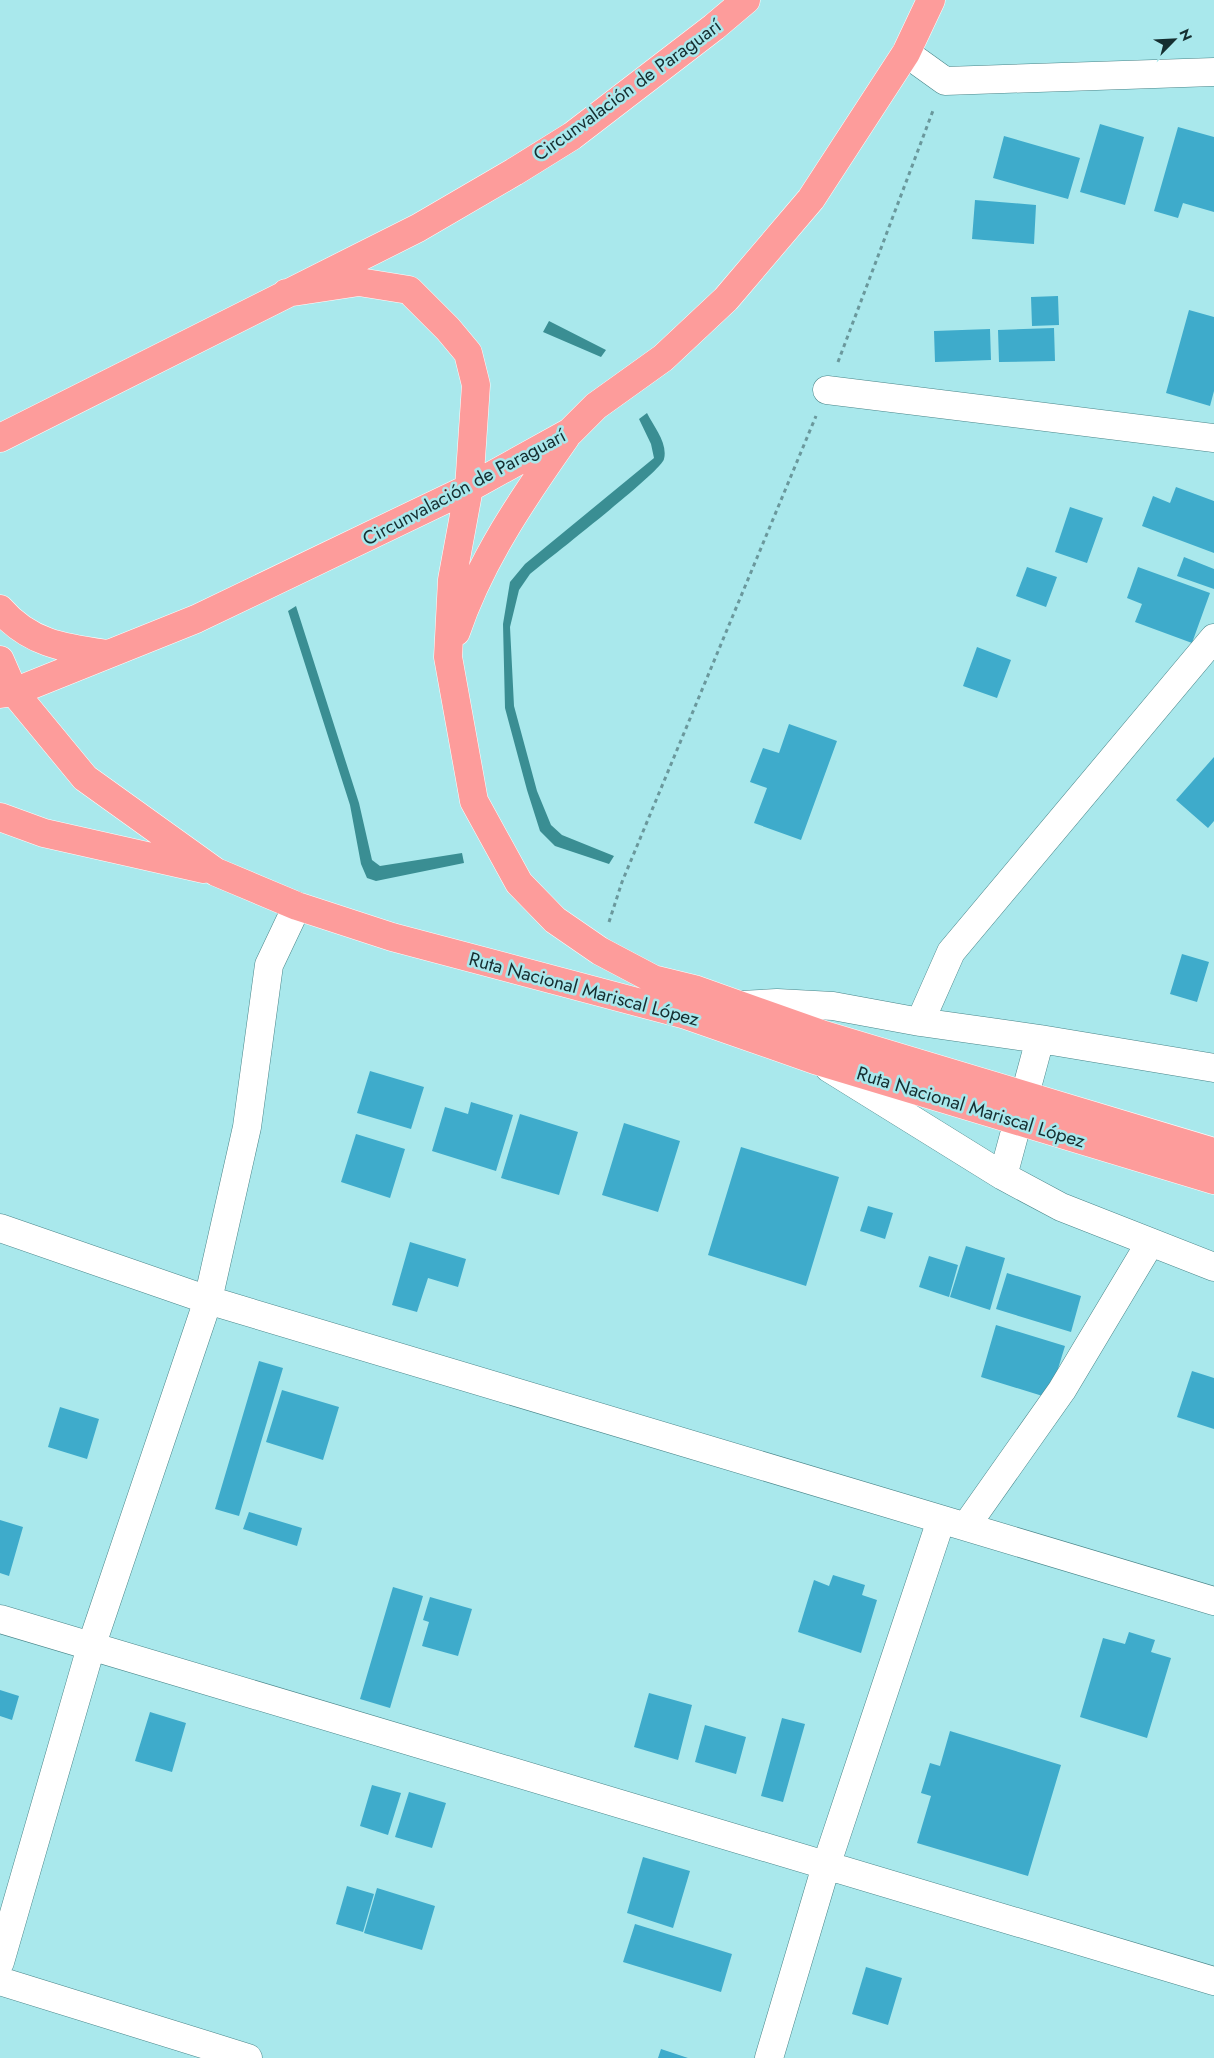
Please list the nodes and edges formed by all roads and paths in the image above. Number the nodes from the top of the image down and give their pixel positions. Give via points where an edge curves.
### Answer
1 (746, 0) edge
2 (931, 0) edge
3 (906, 53) junction
4 (1214, 72) edge
5 (945, 81) junction
6 (286, 293) junction
7 (827, 390) junction
8 (570, 432) junction
9 (1214, 438) edge
10 (5, 440) edge
11 (469, 488) junction
12 (0, 608) edge
13 (1211, 647) edge
14 (110, 654) junction
15 (448, 657) junction
16 (0, 660) edge
17 (7, 693) edge
18 (0, 817) edge
19 (216, 872) junction
20 (297, 906) junction
21 (600, 951) junction
22 (741, 1005) junction
23 (920, 1022) junction
24 (1040, 1039) junction
25 (815, 1060) junction
26 (1214, 1068) edge
27 (1025, 1096) junction
28 (1018, 1122) junction
29 (1214, 1152) edge
30 (1003, 1176) junction
31 (1214, 1180) edge
32 (0, 1228) edge
33 (1150, 1242) junction
34 (1214, 1267) edge
35 (208, 1300) junction
36 (954, 1523) junction
37 (1214, 1601) edge
38 (0, 1619) edge
39 (91, 1646) junction
40 (826, 1866) junction
41 (0, 1962) edge
42 (0, 1981) edge
43 (1214, 1981) edge
44 (248, 2058) edge
45 (769, 2058) edge

1 - 6 highway, Circunvalación de Paraguarí via 572,136 418,228
2 - 3 highway, Circunvalación de Paraguarí
3 - 5 street
3 - 8 highway, Circunvalación de Paraguarí via 811,199 726,299 663,358 596,406
4 - 5 street
5 - 7 path
6 - 10 highway, Circunvalación de Paraguarí
6 - 11 highway, Ruta Nacional Mariscal López via 358,282 409,290 448,329 468,353 476,385
7 - 9 street
7 - 21 path via 622,882
8 - 11 highway, Circunvalación de Paraguarí
8 - 15 highway via 517,506 465,608
11 - 14 highway, Circunvalación de Paraguarí via 196,619
11 - 15 highway, Ruta Nacional Mariscal López via 452,580
12 - 14 highway via 6,616 42,641
13 - 23 street via 951,952
14 - 17 highway, Circunvalación de Paraguarí
15 - 21 highway, Ruta Nacional Mariscal López via 474,801 519,883 556,920
16 - 17 highway, Ruta Nacional Mariscal López
17 - 19 highway, Ruta Nacional Mariscal López via 85,778
18 - 19 highway via 44,833
19 - 20 highway, Ruta Nacional Mariscal López
20 - 25 highway, Ruta Nacional Mariscal López via 392,937 686,1015
20 - 35 street via 269,965 247,1127
21 - 22 highway, Ruta Nacional Mariscal López via 653,978
22 - 23 street via 833,1006
22 - 27 highway, Ruta Nacional Mariscal López
23 - 24 street
24 - 26 street
24 - 27 street
25 - 28 highway, Ruta Nacional Mariscal López
25 - 30 street
27 - 28 street
27 - 29 highway, Ruta Nacional Mariscal López
28 - 30 street
28 - 31 highway, Ruta Nacional Mariscal López
30 - 33 street via 1061,1207
32 - 35 street
33 - 34 street
33 - 36 street via 1062,1390
35 - 36 street
35 - 39 street
36 - 37 street
36 - 40 street
38 - 39 street
39 - 40 street
39 - 41 street
40 - 43 street
40 - 45 street
42 - 44 street

